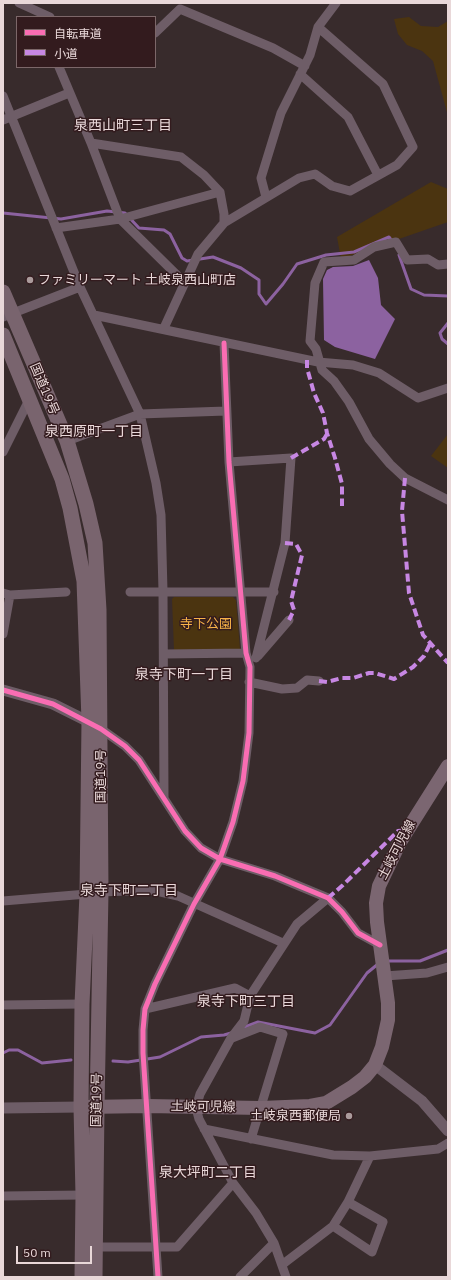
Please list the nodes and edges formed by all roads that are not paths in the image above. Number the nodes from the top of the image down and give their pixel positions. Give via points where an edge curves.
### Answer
1 (19, 3) edge
2 (336, 3) edge
3 (38, 15) edge
4 (318, 27) junction
5 (156, 32) edge
6 (59, 68) edge
7 (302, 70) junction
8 (69, 93) junction
9 (3, 96) edge
10 (7, 118) edge
11 (91, 143) junction
12 (378, 175) junction
13 (220, 192) junction
14 (266, 197) junction
15 (120, 218) junction
16 (224, 223) junction
17 (56, 228) junction
18 (448, 264) edge
19 (184, 282) junction
20 (80, 287) junction
21 (3, 292) edge
22 (94, 315) junction
23 (7, 316) edge
24 (164, 328) junction
25 (3, 334) edge
26 (224, 343) junction
27 (318, 362) junction
28 (448, 388) edge
29 (30, 398) junction
30 (226, 411) junction
31 (140, 414) junction
32 (67, 442) junction
33 (3, 452) edge
34 (229, 462) junction
35 (448, 500) edge
36 (163, 591) junction
37 (66, 592) dead end
38 (130, 592) dead end
39 (240, 592) junction
40 (274, 592) junction
41 (7, 594) edge
42 (289, 620) dead end
43 (3, 634) edge
44 (246, 653) junction
45 (164, 654) junction
46 (256, 658) junction
47 (250, 667) junction
48 (319, 681) dead end
49 (249, 682) junction
50 (3, 690) edge
51 (95, 725) junction
52 (448, 766) edge
53 (164, 798) junction
54 (220, 859) junction
55 (94, 893) junction
56 (328, 898) junction
57 (3, 901) edge
58 (194, 904) junction
59 (283, 943) junction
60 (381, 949) junction
61 (448, 967) edge
62 (384, 974) junction
63 (250, 996) junction
64 (82, 1004) junction
65 (3, 1005) edge
66 (145, 1009) junction
67 (231, 1038) junction
68 (375, 1065) junction
69 (147, 1106) junction
70 (81, 1107) junction
71 (96, 1107) junction
72 (3, 1108) edge
73 (196, 1108) junction
74 (261, 1108) junction
75 (204, 1129) junction
76 (448, 1131) edge
77 (251, 1139) junction
78 (448, 1143) edge
79 (370, 1156) junction
80 (234, 1183) junction
81 (83, 1195) junction
82 (3, 1196) edge
83 (348, 1202) junction
84 (333, 1226) junction
85 (274, 1243) junction
86 (96, 1247) junction
87 (156, 1247) junction
88 (283, 1264) junction
89 (82, 1277) edge
90 (96, 1277) edge
91 (158, 1277) edge
92 (240, 1277) edge
93 (286, 1277) edge

1 - 3 street
2 - 4 street
4 - 7 street via 310,55
4 - 12 street via 383,84 413,147 397,165
5 - 7 street via 180,9 273,48
6 - 8 street
7 - 12 street via 348,117
7 - 14 street via 281,113 261,178
8 - 10 street
8 - 11 street
9 - 10 street
10 - 17 street
11 - 13 street via 182,157
11 - 15 street
12 - 14 street via 350,191 332,186 315,174 299,178
13 - 15 street
13 - 16 street
14 - 16 street
15 - 17 street
15 - 19 street
16 - 19 street via 198,254
17 - 20 street
18 - 27 street via 438,265 428,259 407,260 392,242 374,247 354,260 324,262 315,283 310,341 316,349
19 - 24 street
20 - 22 street
20 - 23 street
21 - 23 highway, 国道19号
22 - 24 street
22 - 31 street
23 - 32 highway, 国道19号
24 - 26 street
25 - 29 highway, 国道19号
26 - 27 street
26 - 30 street
27 - 28 street via 353,365 379,373 418,398
27 - 35 street via 349,402 369,439 390,464 405,478
29 - 33 street
29 - 51 highway, 国道19号 via 62,479 79,551 84,581
30 - 31 street
30 - 34 street
31 - 32 street
31 - 36 street via 161,515
32 - 51 highway, 国道19号 via 95,543 98,583
34 - 39 street
34 - 40 street via 291,458 285,543
36 - 38 street
36 - 39 street
36 - 45 street
37 - 41 street
39 - 40 street
39 - 44 street
40 - 46 street
41 - 43 street
42 - 46 street
44 - 45 street
44 - 47 street
45 - 53 street
46 - 47 street
47 - 49 street
48 - 49 street via 307,680 297,688 282,689
49 - 54 street via 248,758 233,822
50 - 51 street via 54,704
51 - 53 street via 125,746 139,760
51 - 55 highway, 国道19号
52 - 60 main road, 土岐可児線 via 400,842 379,886 376,903
53 - 54 street via 185,831 201,848
54 - 56 street via 275,876
54 - 58 street
55 - 57 street
55 - 58 street via 152,890 178,896
55 - 64 highway, 国道19号
55 - 71 highway, 国道19号
56 - 59 street via 297,924
56 - 60 street via 358,933
58 - 59 street
58 - 66 street
59 - 63 street
60 - 62 main road, 土岐可児線
61 - 62 street via 427,973
62 - 68 main road, 土岐可児線 via 388,1020
63 - 66 street via 235,988
63 - 67 street via 244,1021
64 - 65 street
64 - 70 highway, 国道19号
66 - 69 street via 143,1053
67 - 73 street via 200,1094
67 - 74 street via 260,1027 283,1034
68 - 74 main road, 土岐可児線 via 365,1077 326,1103
68 - 76 street via 422,1101
69 - 71 main road, 土岐可児線
69 - 73 main road, 土岐可児線
69 - 87 street
70 - 71 main road, 土岐可児線
70 - 72 street
70 - 81 highway, 国道19号
71 - 86 highway, 国道19号
73 - 74 main road, 土岐可児線
73 - 75 street
74 - 77 street
75 - 77 street
75 - 80 street
77 - 79 street via 333,1155
78 - 79 street via 438,1149
79 - 83 street
80 - 85 street
80 - 87 street via 177,1247
81 - 82 street
81 - 89 highway, 国道19号
83 - 84 street
83 - 84 street via 383,1222 372,1252
84 - 88 street
85 - 88 street
85 - 92 street
86 - 87 street
86 - 90 highway, 国道19号
87 - 91 street
88 - 93 street

